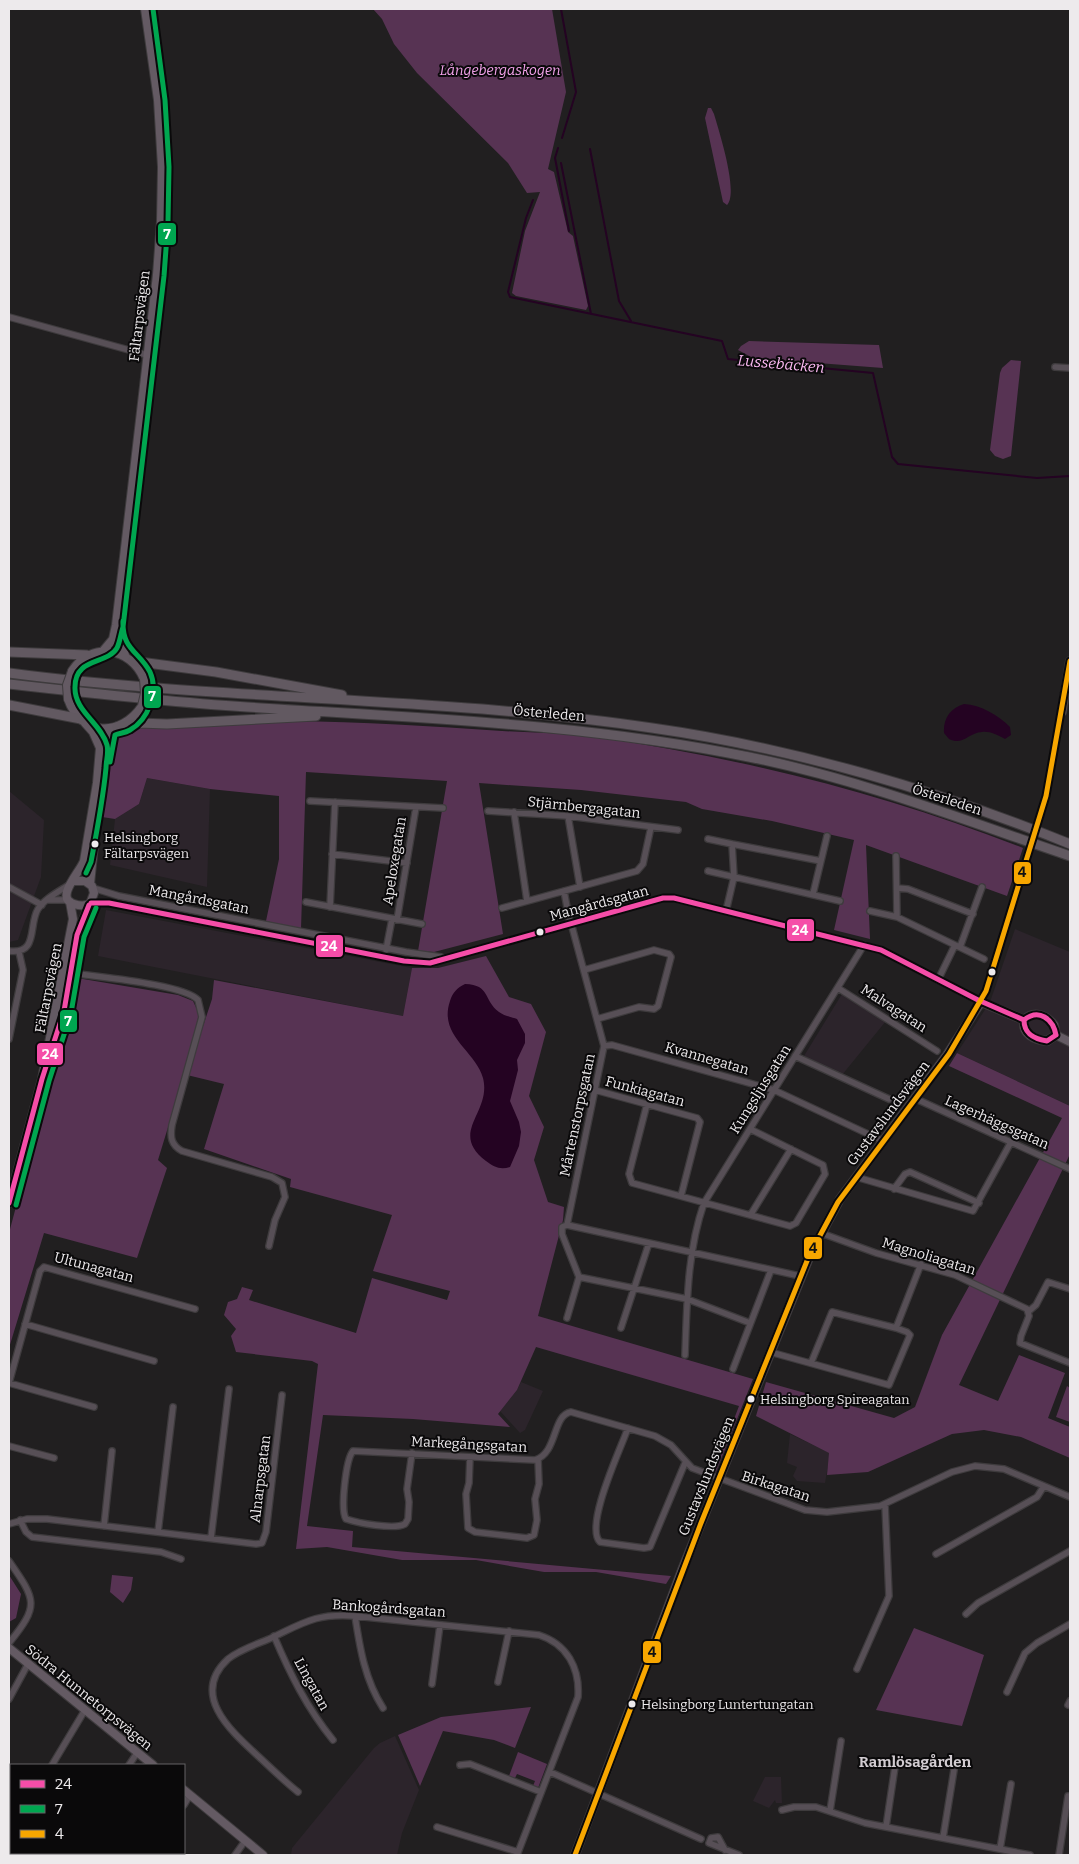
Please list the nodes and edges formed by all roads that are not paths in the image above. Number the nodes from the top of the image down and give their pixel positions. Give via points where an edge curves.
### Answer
1 (145, 9) edge
2 (9, 317) edge
3 (147, 355) junction
4 (1055, 366) dead end
5 (1070, 368) edge
6 (116, 625) junction
7 (103, 651) junction
8 (9, 652) edge
9 (87, 655) junction
10 (129, 658) junction
11 (1070, 661) edge
12 (9, 673) edge
13 (9, 684) edge
14 (381, 702) junction
15 (9, 705) edge
16 (1062, 712) dead end
17 (360, 714) junction
18 (83, 721) junction
19 (115, 728) junction
20 (310, 801) dead end
21 (334, 802) junction
22 (416, 806) junction
23 (443, 808) dead end
24 (488, 811) dead end
25 (514, 812) junction
26 (568, 816) junction
27 (651, 827) junction
28 (1028, 827) junction
29 (678, 830) dead end
30 (827, 836) dead end
31 (708, 839) dead end
32 (1070, 839) edge
33 (1030, 843) junction
34 (732, 844) junction
35 (1070, 844) edge
36 (332, 854) junction
37 (896, 856) dead end
38 (1070, 856) edge
39 (821, 861) junction
40 (407, 863) junction
41 (1070, 863) edge
42 (708, 871) dead end
43 (734, 877) junction
44 (71, 882) junction
45 (92, 886) junction
46 (9, 887) edge
47 (580, 887) junction
48 (982, 887) dead end
49 (897, 888) junction
50 (564, 891) junction
51 (813, 894) junction
52 (48, 900) junction
53 (69, 901) junction
54 (527, 901) junction
55 (840, 901) dead end
56 (306, 902) dead end
57 (42, 904) junction
58 (90, 904) junction
59 (330, 907) junction
60 (502, 908) dead end
61 (726, 911) junction
62 (870, 911) dead end
63 (973, 914) junction
64 (897, 916) junction
65 (395, 919) junction
66 (570, 923) junction
67 (422, 924) dead end
68 (864, 945) junction
69 (958, 946) junction
70 (386, 948) junction
71 (9, 951) edge
72 (19, 952) junction
73 (448, 956) junction
74 (67, 957) junction
75 (384, 957) junction
76 (984, 959) dead end
77 (584, 970) junction
78 (72, 974) junction
79 (938, 980) junction
80 (838, 988) junction
81 (981, 1002) junction
82 (597, 1019) junction
83 (1024, 1020) junction
84 (10, 1030) edge
85 (1056, 1035) junction
86 (9, 1039) edge
87 (1070, 1042) edge
88 (604, 1046) junction
89 (936, 1051) dead end
90 (795, 1056) junction
91 (42, 1079) junction
92 (595, 1090) junction
93 (774, 1090) junction
94 (914, 1098) junction
95 (889, 1099) dead end
96 (647, 1104) junction
97 (750, 1130) junction
98 (883, 1141) junction
99 (1011, 1142) junction
100 (791, 1149) junction
101 (1070, 1169) edge
102 (856, 1177) junction
103 (894, 1189) junction
104 (681, 1196) junction
105 (9, 1202) edge
106 (704, 1203) junction
107 (979, 1203) junction
108 (751, 1214) junction
109 (564, 1226) junction
110 (821, 1233) junction
111 (649, 1243) junction
112 (268, 1246) dead end
113 (691, 1252) junction
114 (922, 1264) junction
115 (771, 1270) junction
116 (800, 1276) junction
117 (579, 1277) junction
118 (634, 1288) junction
119 (1070, 1289) edge
120 (687, 1299) junction
121 (195, 1309) dead end
122 (1029, 1311) junction
123 (568, 1318) dead end
124 (750, 1323) junction
125 (25, 1324) junction
126 (621, 1328) dead end
127 (896, 1328) junction
128 (770, 1352) junction
129 (685, 1356) dead end
130 (154, 1361) dead end
131 (811, 1363) junction
132 (1070, 1363) edge
133 (733, 1369) dead end
134 (9, 1383) edge
135 (229, 1389) dead end
136 (282, 1395) dead end
137 (94, 1407) dead end
138 (173, 1407) dead end
139 (628, 1428) junction
140 (9, 1446) edge
141 (112, 1451) dead end
142 (412, 1453) junction
143 (470, 1457) junction
144 (54, 1458) dead end
145 (538, 1459) junction
146 (685, 1463) junction
147 (718, 1480) junction
148 (1044, 1486) junction
149 (1070, 1497) edge
150 (885, 1504) junction
151 (20, 1520) junction
152 (9, 1524) edge
153 (104, 1526) junction
154 (158, 1532) junction
155 (211, 1538) junction
156 (1070, 1551) edge
157 (936, 1554) dead end
158 (181, 1559) dead end
159 (9, 1561) edge
160 (966, 1614) dead end
161 (355, 1616) junction
162 (1070, 1624) edge
163 (440, 1625) junction
164 (509, 1631) junction
165 (274, 1636) junction
166 (9, 1643) edge
167 (9, 1648) edge
168 (28, 1664) junction
169 (857, 1669) dead end
170 (498, 1682) dead end
171 (432, 1684) dead end
172 (1007, 1692) dead end
173 (9, 1699) edge
174 (382, 1708) dead end
175 (85, 1710) junction
176 (333, 1740) dead end
177 (841, 1741) dead end
178 (137, 1753) junction
179 (896, 1760) dead end
180 (53, 1764) edge
181 (130, 1764) edge
182 (152, 1764) edge
183 (460, 1765) dead end
184 (954, 1770) dead end
185 (550, 1772) junction
186 (1011, 1784) dead end
187 (298, 1792) dead end
188 (542, 1792) junction
189 (187, 1793) edge
190 (599, 1793) junction
191 (1068, 1796) dead end
192 (782, 1810) dead end
193 (830, 1811) junction
194 (437, 1827) dead end
195 (886, 1828) junction
196 (943, 1838) junction
197 (700, 1839) dead end
198 (245, 1841) junction
199 (1000, 1849) junction
200 (725, 1850) dead end
201 (517, 1854) edge
202 (235, 1855) edge
203 (263, 1855) edge
204 (575, 1855) edge
205 (739, 1855) edge
206 (1030, 1855) edge
207 (1059, 1855) edge

1 - 3 street, Fältarpsvägen via 156,84 162,167 160,245
2 - 3 street
3 - 6 street, Fältarpsvägen
4 - 5 street
6 - 7 street, Fältarpsvägen via 110,645
6 - 10 street, Fältarpsvägen
7 - 9 street
7 - 10 street
8 - 9 main road
9 - 18 street, bridge via 72,671 67,685 68,699
10 - 14 main road
10 - 19 street, bridge via 144,679 145,692 142,706 132,719
11 - 16 street
12 - 14 main road, Österleden via 176,690
13 - 17 main road, Österleden via 176,702
14 - 28 main road, Österleden via 550,715 687,734 905,785
15 - 18 main road
17 - 19 main road via 139,724
17 - 33 main road, Österleden via 552,726 748,756 857,784
18 - 19 street via 103,729
18 - 44 street via 97,740 99,760 84,861
19 - 45 street via 104,748
20 - 21 street, Apeloxegatan
21 - 22 street, Apeloxegatan
21 - 36 street
22 - 23 street, Apeloxegatan
22 - 40 street, Apeloxegatan
24 - 25 street, Stjärnbergagatan
25 - 26 street, Stjärnbergagatan
25 - 54 street, Stjärnbergagatan
26 - 27 street, Stjärnbergagatan
26 - 47 street
27 - 29 street, Stjärnbergagatan
27 - 47 street, Stjärnbergagatan via 643,864 637,871
28 - 32 main road
28 - 35 main road, Österleden
30 - 39 street
31 - 34 street
33 - 38 main road, Österleden
33 - 41 main road
34 - 39 street
34 - 43 street
36 - 40 street
36 - 59 street
37 - 49 street
39 - 51 street
40 - 65 street, Apeloxegatan
42 - 43 street
43 - 51 street
43 - 61 street
44 - 45 street via 83,881
44 - 52 street
44 - 53 street via 66,892
45 - 58 street
45 - 70 street, Mangårdsgatan via 105,893
46 - 57 street
47 - 50 street, Stjärnbergagatan
48 - 63 street
49 - 63 street via 908,889
49 - 64 street
50 - 54 street, Stjärnbergagatan
50 - 66 street
51 - 55 street
52 - 53 street
52 - 57 street
53 - 58 street via 83,906
53 - 74 street, Fältarpsvägen via 73,919
54 - 60 street, Stjärnbergagatan
56 - 59 street
57 - 72 street via 28,946
58 - 75 street, Mangårdsgatan via 109,903
58 - 78 street, Fältarpsvägen via 77,935
59 - 65 street
61 - 66 street, Mangårdsgatan via 664,898
61 - 68 street, Mangårdsgatan
62 - 64 street
63 - 69 street
64 - 69 street
65 - 67 street
65 - 70 street, Apeloxegatan
66 - 73 street, Mangårdsgatan
66 - 77 street, Mårtenstorpsgatan
68 - 79 street, Mangårdsgatan via 881,950
68 - 80 street, Kungsljusgatan
69 - 76 street
69 - 79 street
70 - 73 street, Mangårdsgatan via 432,957
70 - 75 street, Apeloxegatan
71 - 72 street
72 - 84 street via 24,970
73 - 75 street, Mangårdsgatan via 430,963
74 - 78 street
74 - 91 street, Fältarpsvägen
77 - 82 street, Mårtenstorpsgatan
77 - 82 street via 654,950 671,957 658,1006 654,1009 640,1007
78 - 91 street, Fältarpsvägen
78 - 112 street via 152,985 192,995 198,1000 202,1017 171,1139 174,1146 182,1151 272,1177 282,1183 285,1197 274,1220
79 - 81 street, Mangårdsgatan
80 - 89 street, Malvagatan
80 - 90 street, Kungsljusgatan
81 - 83 street
81 - 94 street, Gustavslundsvägen via 959,1039
82 - 88 street, Mårtenstorpsgatan
83 - 85 street via 1030,1015 1041,1015 1054,1025
83 - 85 street via 1024,1028 1031,1037 1047,1041
84 - 86 street
85 - 87 street
88 - 92 street, Mårtenstorpsgatan
88 - 93 street, Kvannegatan via 612,1044
90 - 93 street, Kungsljusgatan
90 - 95 street
91 - 105 street, Fältarpsvägen
92 - 96 street, Funkiagatan
92 - 109 street, Mårtenstorpsgatan
93 - 97 street, Kungsljusgatan
93 - 98 street, Kvannegatan
94 - 98 street, Gustavslundsvägen
94 - 99 street, Lagerhäggsgatan
96 - 104 street via 630,1179 632,1183
96 - 104 street, Funkiagatan via 697,1118 700,1122
97 - 100 street
97 - 106 street, Kungsljusgatan
98 - 102 street, Gustavslundsvägen
99 - 101 street, Lagerhäggsgatan
99 - 107 street
100 - 108 street
100 - 108 street via 823,1164 825,1174 796,1223 790,1226
102 - 103 street
102 - 110 street, Gustavslundsvägen
103 - 107 street via 970,1211 975,1210
103 - 107 street via 910,1172
104 - 106 street
106 - 108 street
106 - 113 street, Kungsljusgatan
109 - 111 street
109 - 117 street via 562,1234
110 - 114 street, Magnoliagatan
110 - 116 street, Gustavslundsvägen
111 - 113 street
111 - 118 street
113 - 115 street
113 - 120 street, Kungsljusgatan
114 - 122 street, Magnoliagatan via 976,1283
114 - 127 street
115 - 116 street
115 - 124 street
116 - 128 street, Gustavslundsvägen
117 - 118 street
117 - 123 street
118 - 120 street
118 - 126 street
119 - 122 street via 1048,1282 1036,1306
120 - 124 street
120 - 129 street, Kungsljusgatan
121 - 125 street, Ultunagatan via 46,1267 40,1271
122 - 132 street via 1020,1343
124 - 133 street
125 - 130 street
125 - 134 street, Ultunagatan
127 - 131 street via 833,1311
127 - 131 street via 910,1336 889,1385
128 - 131 street
128 - 147 street, Gustavslundsvägen
134 - 137 street, Ultunagatan
135 - 155 street
136 - 155 street, Alnarpsgatan via 264,1540 256,1544
138 - 154 street
139 - 145 street, Markegångsgatan via 566,1412 548,1452
139 - 146 street, Markegångsgatan via 666,1441
139 - 146 street via 602,1497 596,1535 600,1542 650,1546
140 - 144 street
141 - 153 street
142 - 142 street, Markegångsgatan via 351,1452 342,1510 344,1517 362,1523 404,1525 410,1502 407,1489
142 - 143 street, Markegångsgatan
143 - 145 street, Markegångsgatan
143 - 145 street via 466,1494 468,1528 475,1532 528,1538 536,1530 534,1504 539,1484
146 - 147 street, Markegångsgatan
147 - 150 street, Birkagatan via 816,1512
147 - 190 street, Gustavslundsvägen
148 - 149 street, Birkagatan
148 - 150 street, Birkagatan via 1000,1467 975,1466 952,1472
148 - 157 street via 1037,1497
150 - 169 street via 889,1596
151 - 152 street, Alnarpsgatan
151 - 153 street, Alnarpsgatan via 48,1519
151 - 158 street via 32,1537 161,1552
153 - 154 street, Alnarpsgatan
154 - 155 street, Alnarpsgatan
156 - 160 street via 978,1603
159 - 166 street via 28,1590 31,1602 26,1621
161 - 163 street, Bankogårdsgatan
161 - 165 street, Bankogårdsgatan via 308,1619
161 - 174 street via 364,1668
162 - 172 street via 1025,1653
163 - 164 street, Bankogårdsgatan
163 - 171 street
164 - 170 street
164 - 185 street, Bankogårdsgatan via 551,1639 568,1655 576,1670 577,1701
165 - 176 street, Lingatan via 293,1681 314,1717
165 - 187 street, Bankogårdsgatan via 227,1660 215,1680 214,1703 230,1731
167 - 168 street, Södra Hunnetorpsvägen
168 - 173 street
168 - 175 street, Södra Hunnetorpsvägen
175 - 178 street, Södra Hunnetorpsvägen
175 - 180 street
177 - 193 street
178 - 181 street
178 - 182 street, Södra Hunnetorpsvägen
179 - 195 street
183 - 188 street via 470,1764
184 - 196 street
185 - 188 street, Bankogårdsgatan
185 - 190 street
186 - 199 street
188 - 201 street, Bankogårdsgatan
189 - 198 street
190 - 197 street
190 - 204 street, Gustavslundsvägen
191 - 207 street
192 - 193 street via 810,1806
193 - 195 street
194 - 201 street
195 - 196 street
196 - 199 street
198 - 202 street
198 - 203 street
199 - 206 street
200 - 205 street

